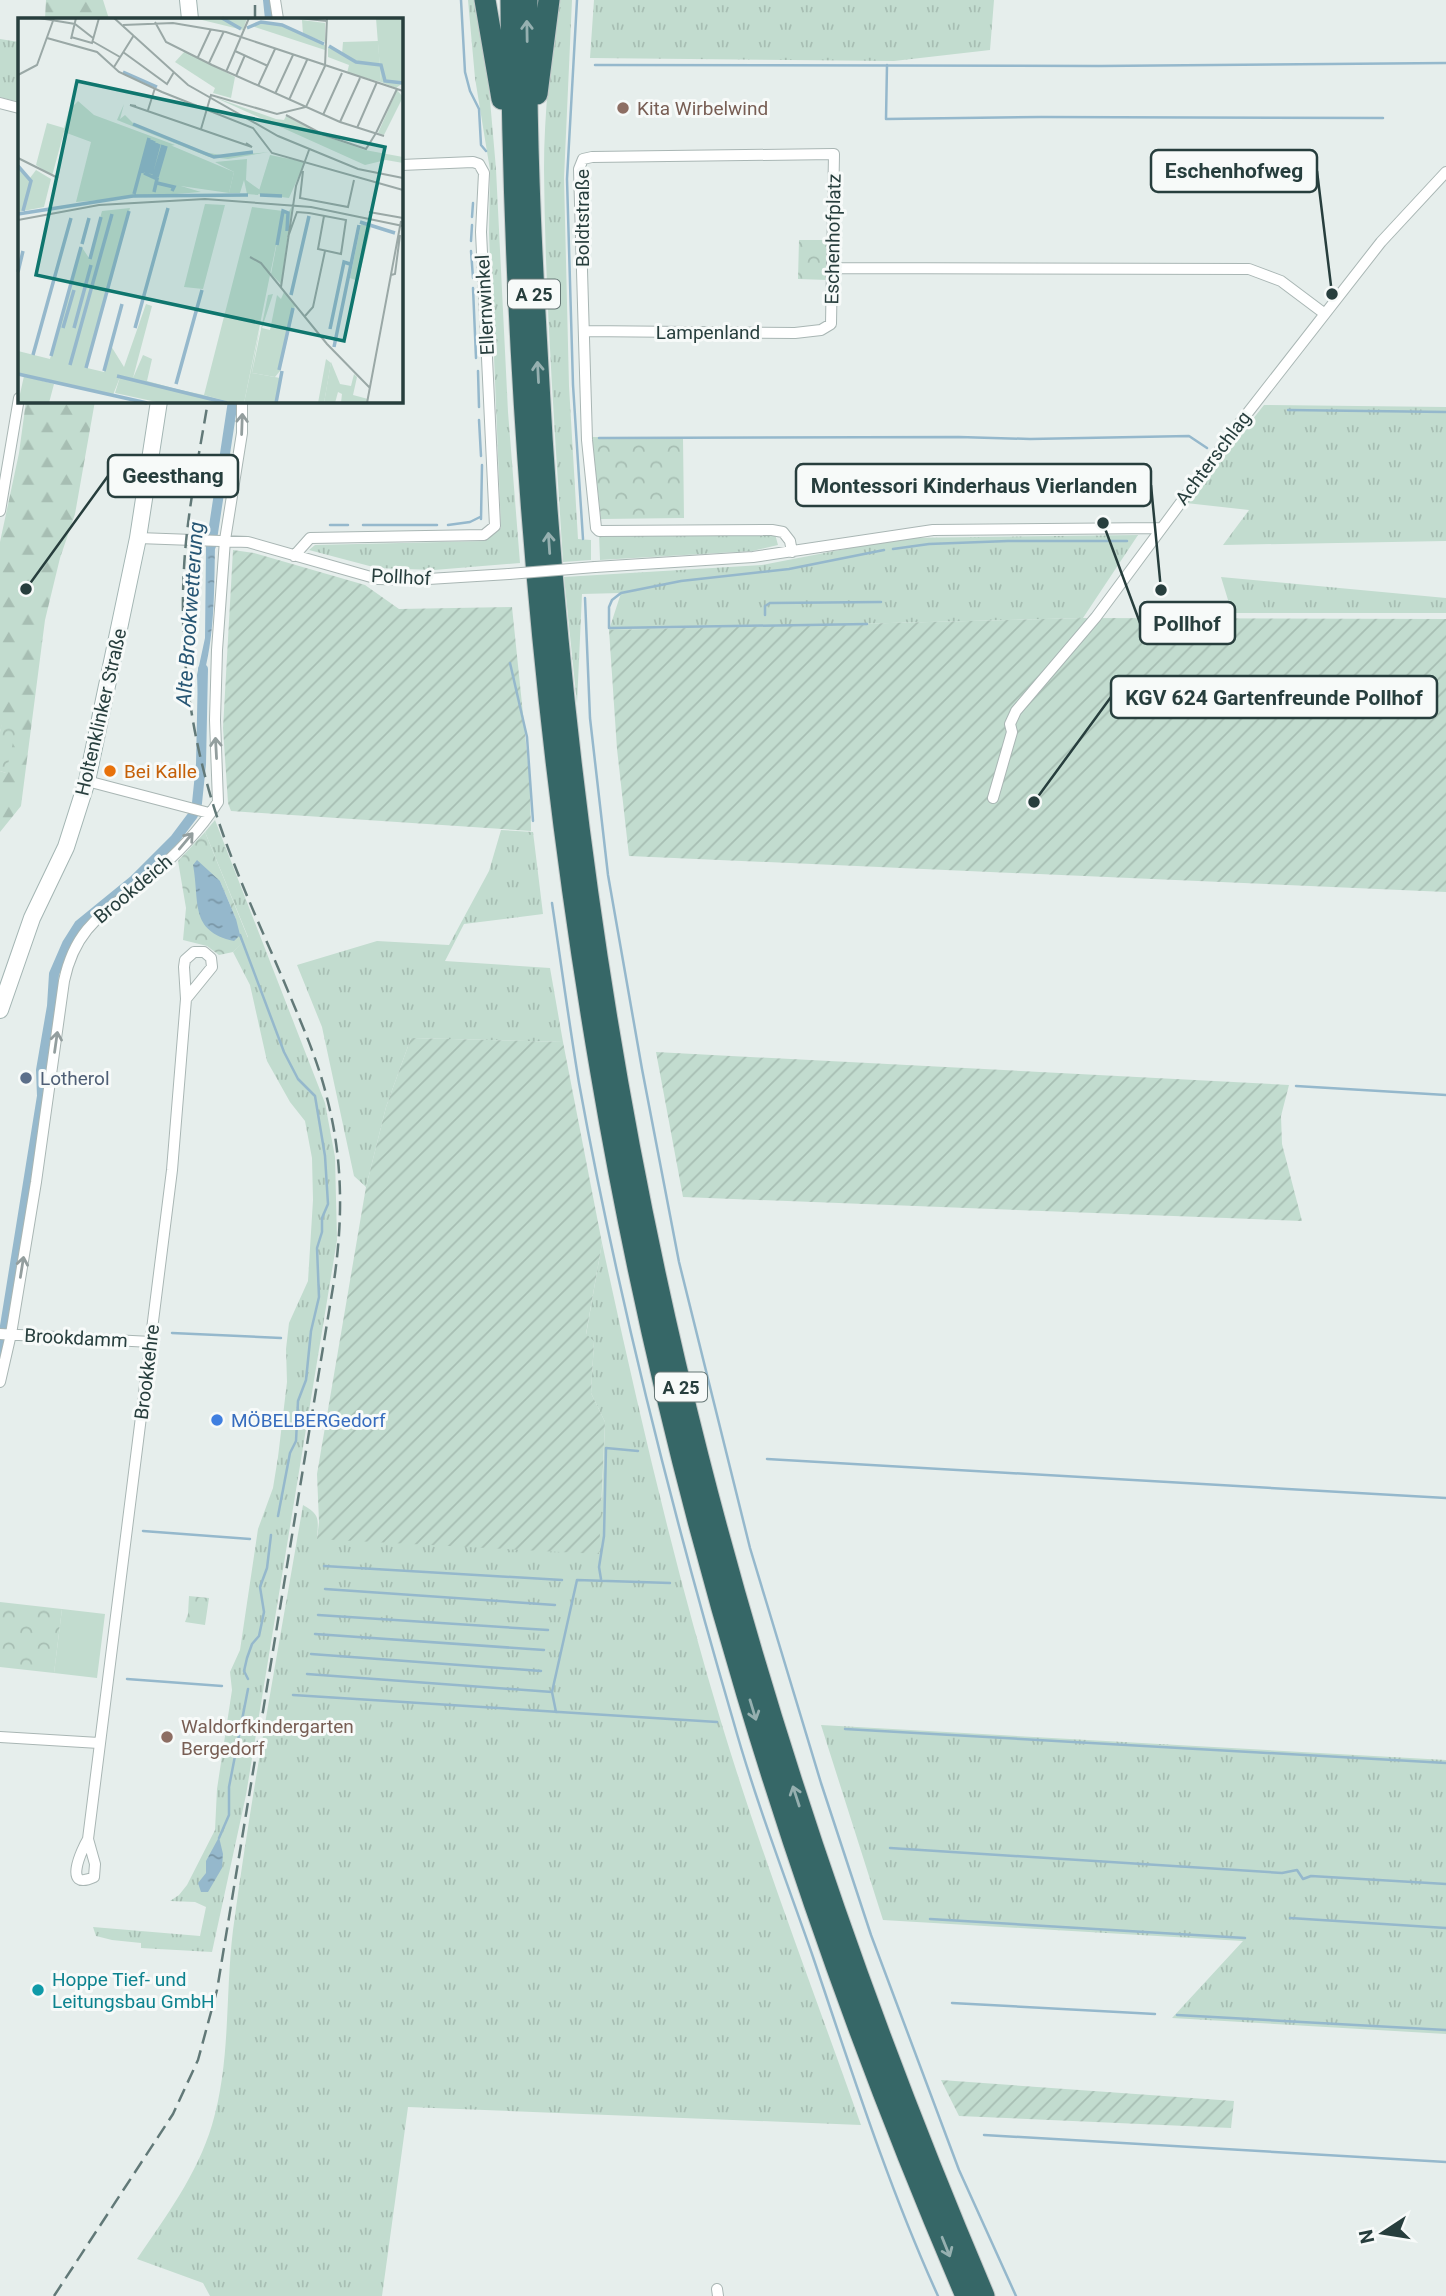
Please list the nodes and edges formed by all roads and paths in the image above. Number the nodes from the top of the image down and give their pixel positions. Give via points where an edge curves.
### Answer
1 (188, 0) edge
2 (275, 0) edge
3 (485, 0) edge
4 (511, 0) edge
5 (527, 0) edge
6 (549, 0) edge
7 (190, 18) edge
8 (278, 18) edge
9 (0, 103) edge
10 (18, 108) edge
11 (520, 148) junction
12 (834, 154) joint
13 (402, 164) edge
14 (1446, 172) edge
15 (833, 268) junction
16 (1325, 314) junction
17 (831, 324) joint
18 (584, 331) junction
19 (18, 402) edge
20 (159, 402) edge
21 (242, 402) edge
22 (0, 511) edge
23 (495, 526) joint
24 (1160, 528) junction
25 (138, 538) junction
26 (225, 540) junction
27 (792, 552) junction
28 (295, 556) junction
29 (87, 781) junction
30 (993, 798) dead end
31 (199, 811) junction
32 (186, 999) dead end
33 (0, 1010) edge
34 (6, 1334) edge
35 (151, 1342) junction
36 (0, 1382) edge
37 (0, 1737) edge
38 (99, 1744) junction
39 (88, 1839) dead end
40 (966, 2296) edge
41 (984, 2296) edge

1 - 7 main road
2 - 8 street
3 - 11 highway via 492,47
4 - 11 highway, A 25
11 -> 5 highway, A 25
6 - 11 highway via 543,62
9 - 10 street
11 -> 40 highway, A 25 via 526,440 549,705 584,970 627,1210 686,1470 779,1794 862,2037
41 -> 11 highway, A 25 via 876,2031 798,1801 701,1467 648,1234 601,981 564,704
12 - 15 street, Eschenhofplatz
12 - 18 street, Boldtstraße via 583,159 579,169
13 - 23 street, Ellernwinkel via 472,162 484,173 481,232
14 - 16 street, Achterschlag
15 - 16 street via 1249,269 1281,281
15 - 17 street, Eschenhofplatz
16 - 24 street, Achterschlag
17 - 18 street, Lampenland via 821,330 795,332
18 - 27 street, Boldtstraße via 587,440 596,528 783,531
19 - 22 street
20 - 25 main road, Holtenklinker Straße
26 -> 21 street, Brookdeich via 242,433
23 - 28 street, Pollhof via 484,534 310,538
24 - 27 street via 933,530
24 - 30 street, Achterschlag via 1096,617 1016,711
25 - 26 street, Pollhof
25 - 29 main road, Holtenklinker Straße
26 - 28 street, Pollhof
31 -> 26 street, Brookdeich via 219,799 215,720
27 - 28 street, Pollhof, bridge via 412,580 378,579
29 - 31 street
29 - 33 main road, Holtenklinker Straße via 66,847 32,918
34 -> 31 street, Brookdeich via 36,1182 70,956 85,930 172,856
32 - 35 street, Brookkehre
34 - 35 street, Brookdamm
34 - 36 street, Brookdeich
35 - 38 street, Brookkehre
37 - 38 street
38 - 39 street, Brookkehre

